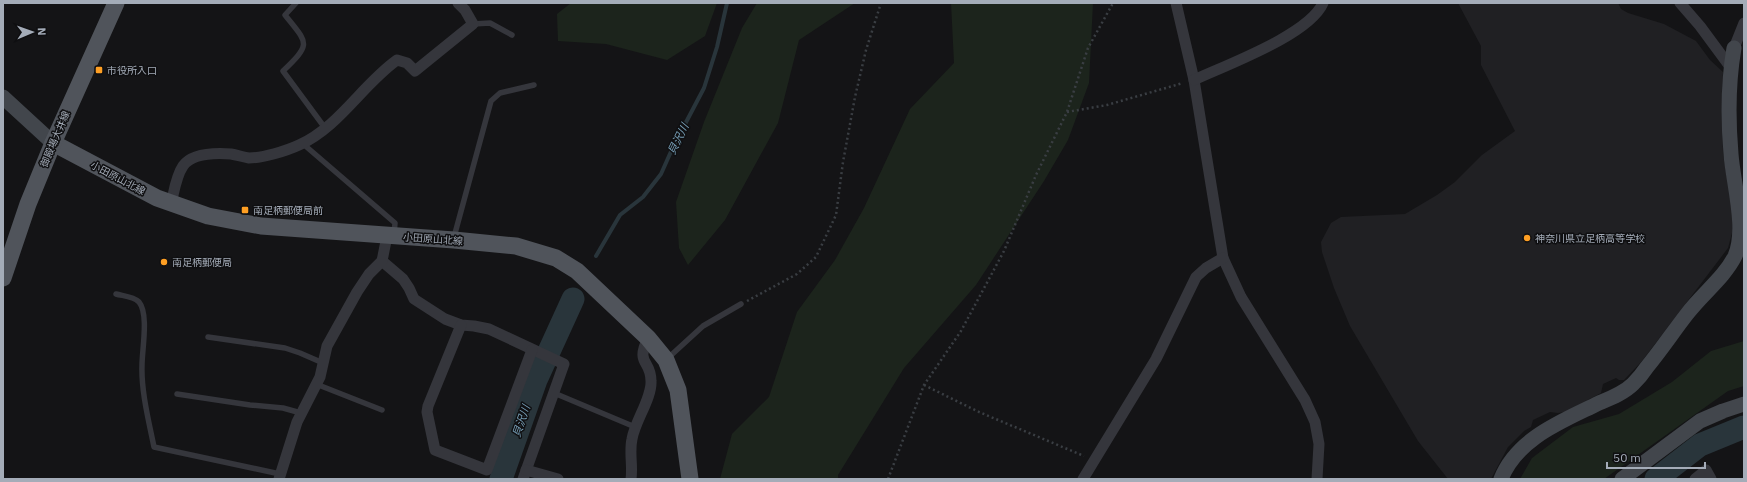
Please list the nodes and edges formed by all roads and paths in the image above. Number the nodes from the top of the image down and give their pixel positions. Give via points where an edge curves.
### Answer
1 (116, 3) edge
2 (296, 3) edge
3 (458, 3) edge
4 (881, 3) edge
5 (1113, 3) edge
6 (1176, 3) edge
7 (1323, 3) edge
8 (1680, 3) edge
9 (1744, 23) edge
10 (473, 24) junction
11 (512, 35) dead end
12 (1734, 48) joint
13 (1731, 68) junction
14 (1194, 80) junction
15 (534, 85) dead end
16 (3, 97) edge
17 (1067, 112) junction
18 (325, 128) junction
19 (53, 143) junction
20 (302, 143) junction
21 (170, 204) junction
22 (391, 236) junction
23 (454, 240) junction
24 (1223, 258) junction
25 (382, 261) junction
26 (5, 267) edge
27 (116, 294) dead end
28 (741, 304) joint
29 (461, 326) junction
30 (208, 337) dead end
31 (648, 338) junction
32 (532, 350) junction
33 (666, 360) junction
34 (323, 363) junction
35 (316, 384) junction
36 (924, 385) junction
37 (554, 393) junction
38 (177, 394) dead end
39 (1744, 404) edge
40 (382, 410) dead end
41 (301, 413) junction
42 (635, 428) junction
43 (1095, 460) junction
44 (524, 474) edge
45 (279, 476) edge
46 (558, 479) edge
47 (631, 479) edge
48 (690, 479) edge
49 (888, 479) edge
50 (1083, 479) edge
51 (1317, 479) edge
52 (1501, 479) edge
53 (1622, 479) edge
54 (1694, 479) edge
55 (1711, 479) edge

1 - 19 main road, 御殿場大井線
2 - 18 lane via 284,15 303,38 304,47 301,54 283,70
3 - 10 street
4 - 28 path via 866,50 855,98 836,215 816,257 797,274
5 - 17 path via 1088,48
6 - 14 street
7 - 14 street via 1321,9 1287,37
8 - 13 street
9 - 12 street
10 - 11 lane via 490,23
10 - 18 street via 415,71 407,63 397,60 366,86
12 - 13 street
13 - 52 street via 1731,154 1741,218 1741,235 1736,255 1687,313 1634,384 1618,395 1538,434 1519,452
14 - 17 path via 1107,105
14 - 24 street
15 - 23 lane via 500,93 491,102
16 - 19 street
17 - 36 path via 1036,174 1004,251 961,331
18 - 20 street
19 - 21 main road, 小田原山北線
19 - 26 main road, 御殿場大井線
20 - 21 street via 249,158 222,154 192,158 183,166
20 - 22 lane via 395,223
21 - 22 main road, 小田原山北線 via 208,216 261,226
22 - 23 main road, 小田原山北線
22 - 25 street
23 - 31 main road, 小田原山北線 via 516,246 556,258 577,271
24 - 43 street via 1196,277 1156,359
24 - 51 street via 1241,297 1305,400 1315,422 1319,444
25 - 29 street via 403,279 418,303
25 - 34 street via 357,292 327,346
27 - 45 lane via 132,297 139,302 143,314 142,367 146,410 154,447
28 - 33 lane via 703,326
29 - 32 street via 489,329
29 - 32 street via 427,412 435,450 487,470
30 - 34 lane via 285,348
31 - 33 main road, 小田原山北線
31 - 42 street via 642,349 642,357 652,380
32 - 37 street via 564,364
33 - 48 main road, 小田原山北線 via 678,390
34 - 35 street
35 - 40 lane
35 - 41 street
36 - 43 path via 979,412
36 - 49 path
37 - 42 lane
37 - 44 street
38 - 41 lane via 284,408
39 - 53 street via 1700,421
41 - 45 street
42 - 47 street via 631,446
43 - 50 street
44 - 46 street
54 - 55 street via 1706,470

